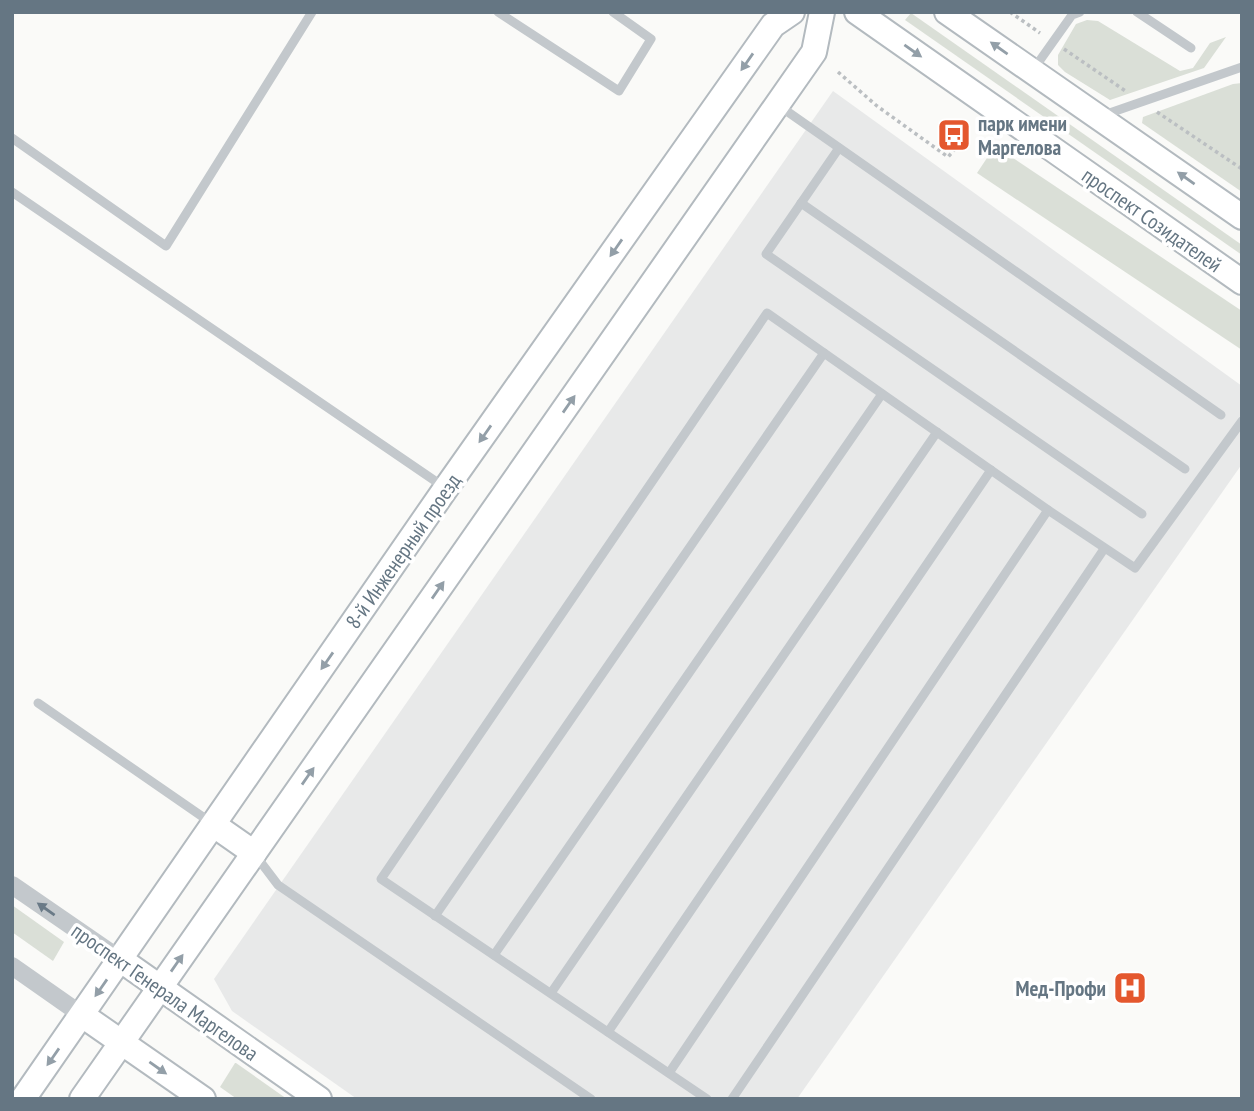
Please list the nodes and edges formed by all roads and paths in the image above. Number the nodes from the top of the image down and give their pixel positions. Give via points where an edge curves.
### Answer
1 (312, 12) edge
2 (498, 12) edge
3 (612, 12) edge
4 (792, 12) edge
5 (822, 12) edge
6 (857, 12) edge
7 (947, 12) edge
8 (1080, 12) edge
9 (1137, 12) edge
10 (1191, 48) dead end
11 (1242, 67) edge
12 (838, 72) dead end
13 (1032, 72) junction
14 (778, 105) junction
15 (1098, 117) junction
16 (954, 135) dead end
17 (12, 138) edge
18 (839, 148) junction
19 (12, 192) edge
20 (801, 203) junction
21 (1242, 217) edge
22 (1242, 282) edge
23 (824, 353) junction
24 (882, 394) junction
25 (1221, 415) dead end
26 (1242, 421) edge
27 (937, 432) junction
28 (1185, 468) dead end
29 (991, 470) junction
30 (446, 488) junction
31 (1048, 510) junction
32 (1142, 514) dead end
33 (1104, 549) junction
34 (38, 703) dead end
35 (214, 825) junction
36 (254, 853) junction
37 (12, 885) edge
38 (435, 916) junction
39 (494, 955) junction
40 (121, 960) junction
41 (12, 966) edge
42 (160, 988) junction
43 (551, 993) junction
44 (82, 1015) junction
45 (608, 1032) junction
46 (122, 1042) junction
47 (669, 1073) junction
48 (23, 1099) edge
49 (82, 1099) edge
50 (203, 1099) edge
51 (319, 1099) edge
52 (591, 1099) edge
53 (708, 1099) edge
54 (732, 1099) edge

1 - 17 lane via 166,246
2 - 3 lane via 619,91 651,39
4 -> 30 street, 8-й Инженерный проезд via 773,25
5 - 14 street via 814,52
6 -> 22 street, проспект Созидателей
13 -> 7 street
8 - 13 lane via 1072,15
9 - 10 lane
11 - 15 lane
12 - 16 path via 948,157 962,141
13 - 15 street
14 - 18 lane
36 -> 14 street
21 -> 15 street
18 - 20 lane
18 - 25 lane
19 - 30 lane
20 - 28 lane
20 - 32 lane via 766,254
23 - 24 lane
23 - 38 lane
23 - 38 lane via 767,313 381,880
24 - 27 lane
24 - 39 lane
26 - 33 lane via 1135,568
27 - 29 lane
27 - 43 lane
29 - 31 lane
29 - 45 lane
30 -> 35 street, 8-й Инженерный проезд
31 - 33 lane
31 - 47 lane
33 - 54 lane
34 - 35 lane
35 - 36 street
35 - 40 street, 8-й Инженерный проезд
42 -> 36 street
36 - 52 lane via 278,885
40 -> 37 street, проспект Генерала Маргелова
38 - 39 lane
39 - 43 lane
40 - 42 street, проспект Генерала Маргелова
40 -> 44 street, 8-й Инженерный проезд
41 - 44 street
42 - 46 street
42 - 51 street, проспект Генерала Маргелова
43 - 45 lane
44 - 46 street
44 -> 48 street, 8-й Инженерный проезд
45 - 47 lane
46 - 49 street
46 -> 50 street
47 - 53 lane

